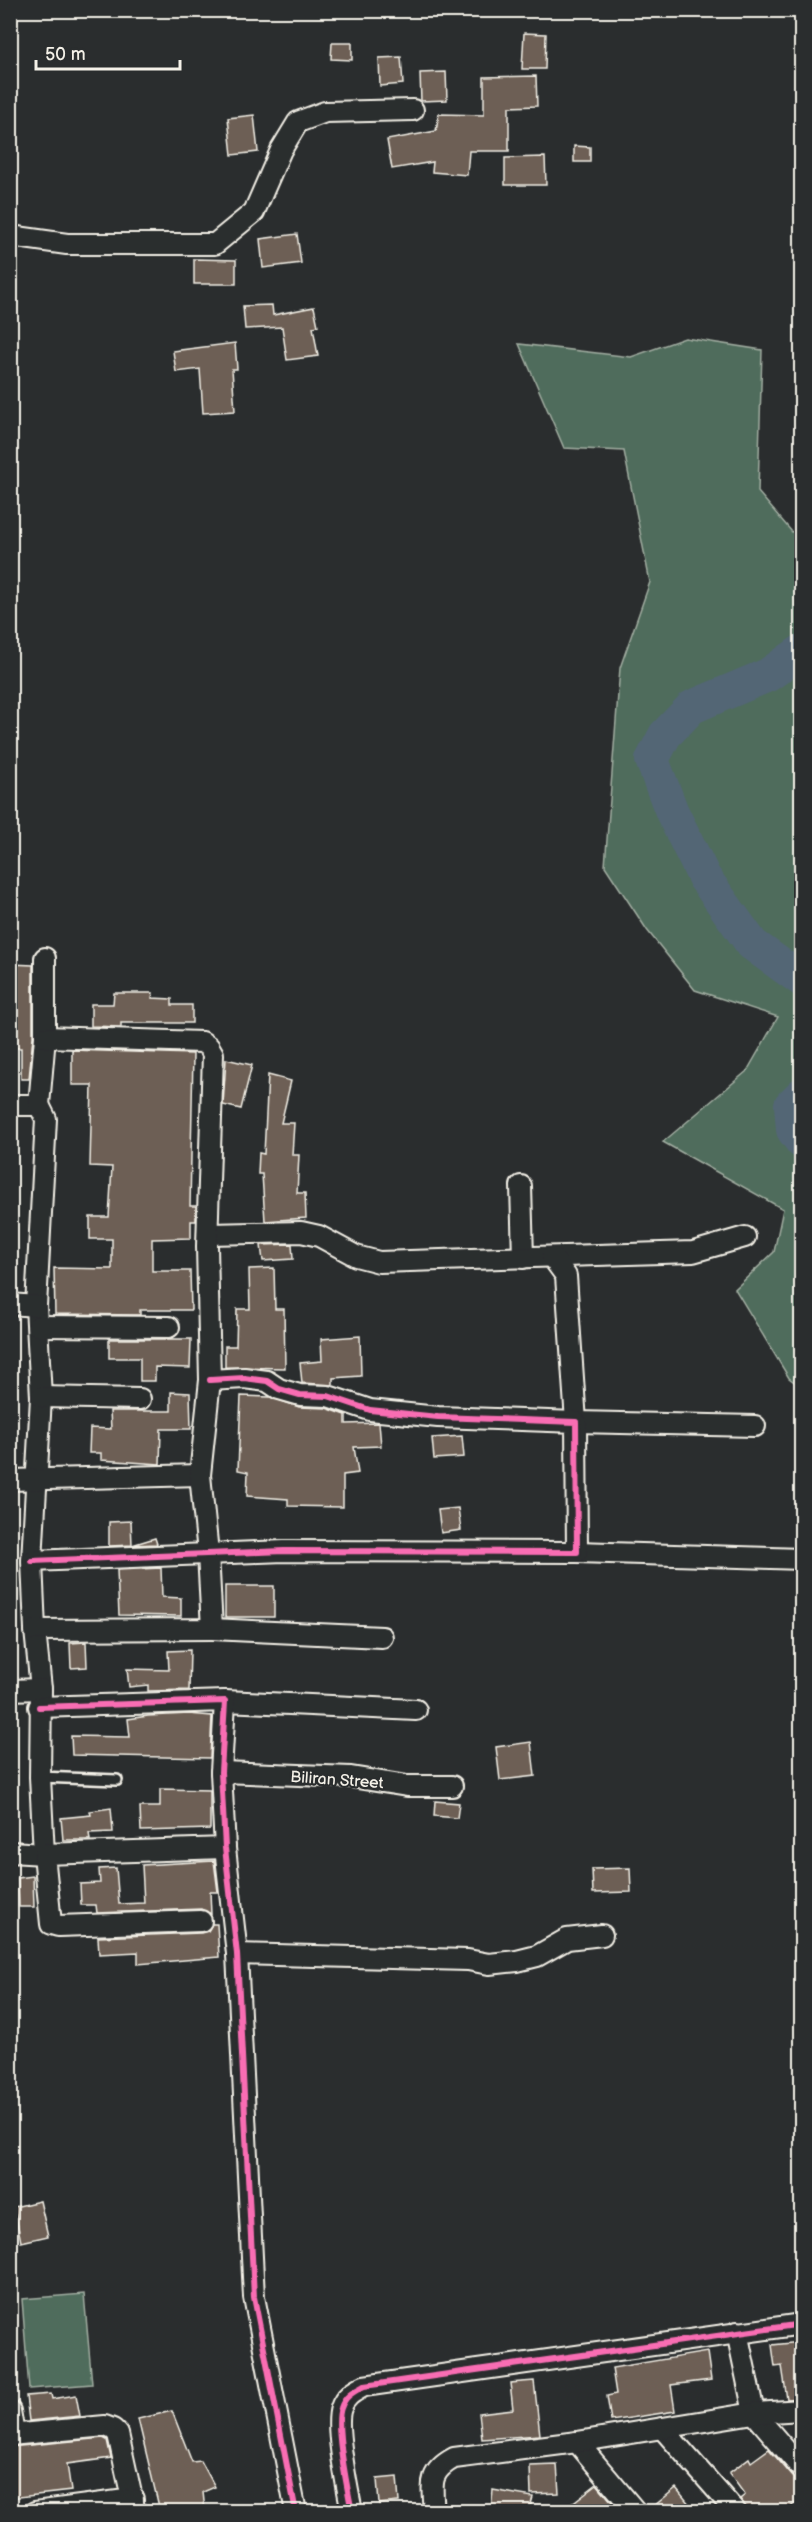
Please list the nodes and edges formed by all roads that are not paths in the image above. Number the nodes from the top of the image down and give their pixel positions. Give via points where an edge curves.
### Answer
1 (412, 110) dead end
2 (10, 236) edge
3 (45, 958) dead end
4 (45, 1037) junction
5 (10, 1105) edge
6 (39, 1105) junction
7 (521, 1185) dead end
8 (209, 1234) junction
9 (745, 1237) dead end
10 (552, 1257) junction
11 (523, 1258) junction
12 (10, 1304) edge
13 (36, 1306) junction
14 (38, 1326) junction
15 (169, 1327) dead end
16 (210, 1380) junction
17 (41, 1397) junction
18 (140, 1399) dead end
19 (576, 1422) junction
20 (755, 1426) dead end
21 (200, 1475) junction
22 (10, 1480) edge
23 (36, 1480) junction
24 (577, 1552) junction
25 (208, 1553) junction
26 (801, 1559) edge
27 (32, 1561) junction
28 (212, 1629) junction
29 (35, 1630) junction
30 (382, 1637) dead end
31 (10, 1689) edge
32 (40, 1698) junction
33 (225, 1701) junction
34 (416, 1710) dead end
35 (221, 1772) junction
36 (40, 1777) junction
37 (117, 1780) dead end
38 (452, 1786) dead end
39 (225, 1848) junction
40 (10, 1852) edge
41 (44, 1854) junction
42 (201, 1921) dead end
43 (602, 1935) dead end
44 (237, 1954) junction
45 (801, 2324) edge
46 (737, 2332) junction
47 (801, 2410) edge
48 (10, 2411) edge
49 (754, 2413) junction
50 (662, 2428) junction
51 (12, 2435) edge
52 (577, 2442) junction
53 (801, 2469) edge
54 (134, 2505) edge
55 (35, 2511) edge
56 (296, 2511) edge
57 (352, 2511) edge
58 (434, 2511) edge
59 (636, 2511) edge
60 (736, 2511) edge

1 - 2 street via 324,112 298,122 254,212 215,244 67,244
3 - 4 street
4 - 6 street
4 - 8 street via 202,1042 209,1047 213,1054
5 - 6 street
6 - 13 street via 46,1119
7 - 11 street
8 - 11 street via 301,1232 379,1262
8 - 16 street
9 - 10 street via 693,1252
10 - 11 street
10 - 19 street via 566,1276
12 - 13 street
13 - 14 street
14 - 15 street
14 - 17 street
16 - 19 street via 267,1381 300,1395 328,1396 370,1410 438,1417
16 - 21 street
17 - 18 street
17 - 23 street
19 - 20 street
19 - 24 street
21 - 23 street
21 - 25 street
22 - 23 street
23 - 27 street
24 - 25 street
24 - 26 street
25 - 27 street
25 - 28 street
27 - 29 street
28 - 29 street
28 - 30 street
29 - 32 street
31 - 32 street
32 - 33 street
32 - 36 street
33 - 34 street
33 - 35 street
35 - 38 street, Biliran Street
35 - 39 street
36 - 37 lane
36 - 41 street
39 - 41 street
39 - 44 street
40 - 41 street
41 - 42 street via 51,1924
43 - 44 street via 567,1939 537,1956 489,1964 468,1960
44 - 56 street via 255,2298
45 - 46 street
46 - 49 street
46 - 57 street via 364,2386 349,2394 340,2410 339,2430
47 - 49 street
48 - 51 street
49 - 50 street
49 - 53 street
50 - 52 street
50 - 60 street
51 - 54 street via 105,2426 113,2429 118,2434
52 - 58 street via 454,2457 439,2466 432,2481
52 - 59 street
54 - 55 street

